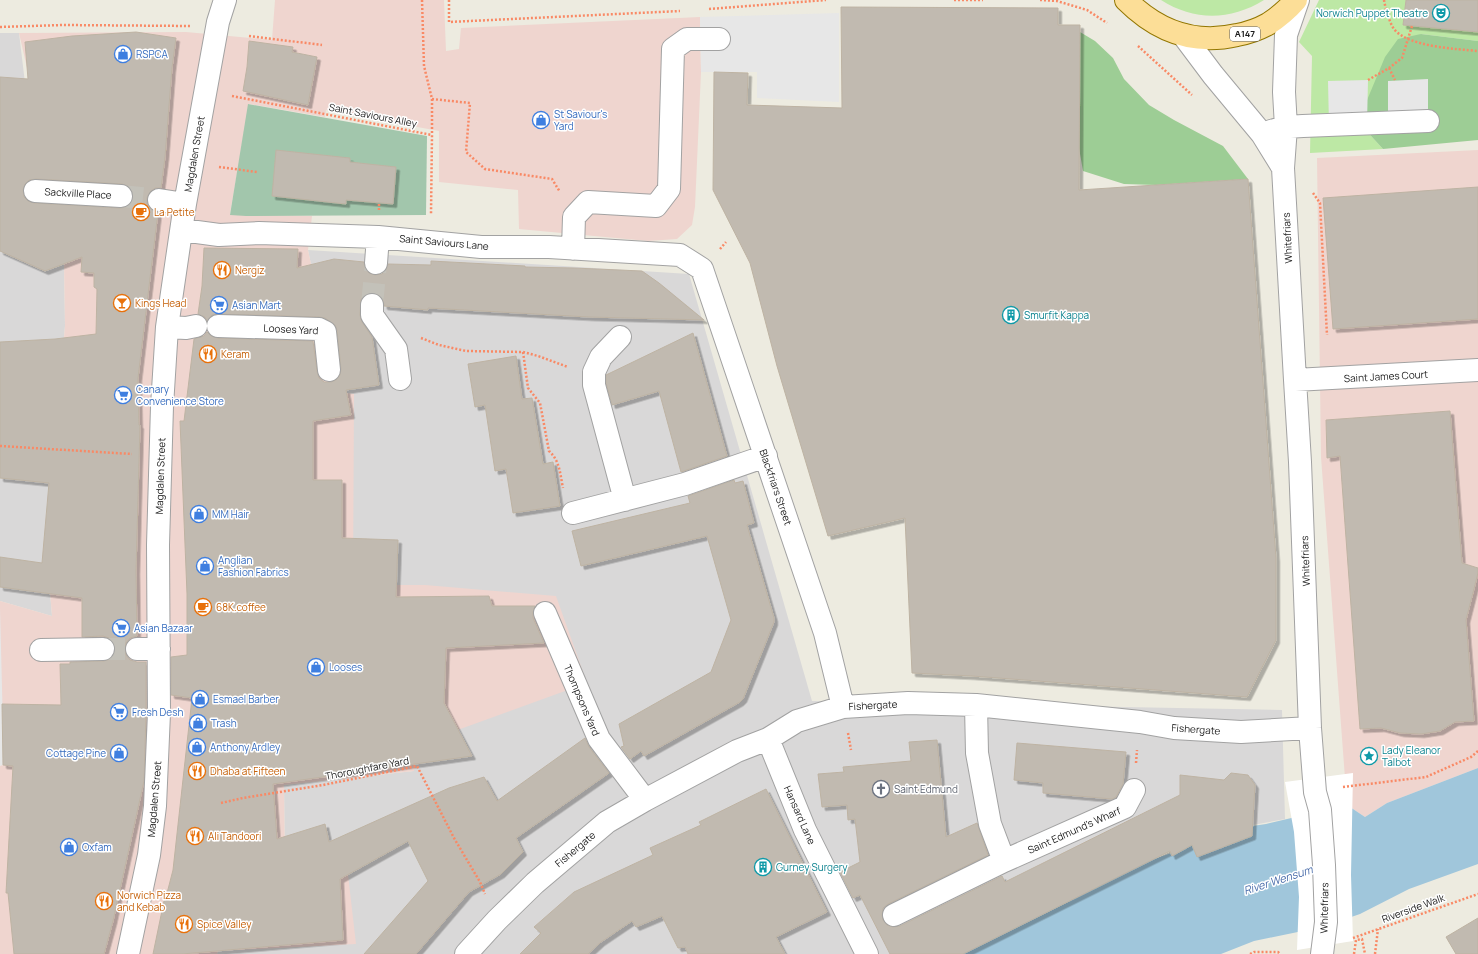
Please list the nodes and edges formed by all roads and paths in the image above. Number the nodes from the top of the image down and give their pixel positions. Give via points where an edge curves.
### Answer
1 (220, 0) edge
2 (225, 0) edge
3 (422, 0) edge
4 (449, 0) edge
5 (826, 0) edge
6 (954, 0) edge
7 (983, 0) edge
8 (1040, 0) edge
9 (1118, 0) edge
10 (1297, 0) edge
11 (1384, 0) edge
12 (1132, 6) edge
13 (702, 10) dead end
14 (687, 11) dead end
15 (217, 26) junction
16 (1112, 26) dead end
17 (1412, 26) dead end
18 (0, 28) edge
19 (1183, 35) junction
20 (249, 36) dead end
21 (719, 39) dead end
22 (1408, 39) junction
23 (322, 45) dead end
24 (1136, 45) dead end
25 (1478, 51) edge
26 (1389, 68) junction
27 (1368, 80) dead end
28 (1395, 80) dead end
29 (205, 94) junction
30 (1194, 98) dead end
31 (432, 99) junction
32 (1428, 121) dead end
33 (1286, 127) junction
34 (1262, 134) junction
35 (432, 135) junction
36 (192, 163) junction
37 (1283, 168) junction
38 (257, 172) dead end
39 (35, 191) dead end
40 (121, 196) tunnel mouth
41 (159, 200) tunnel mouth
42 (1320, 203) dead end
43 (186, 204) junction
44 (574, 217) junction
45 (182, 230) junction
46 (378, 237) junction
47 (429, 241) junction
48 (573, 249) junction
49 (376, 263) tunnel mouth
50 (702, 269) joint
51 (372, 305) tunnel mouth
52 (196, 326) dead end
53 (218, 326) dead end
54 (167, 327) junction
55 (1327, 335) dead end
56 (620, 337) dead end
57 (419, 338) dead end
58 (523, 352) junction
59 (329, 370) dead end
60 (1478, 370) edge
61 (594, 376) junction
62 (400, 379) dead end
63 (1295, 380) junction
64 (0, 446) edge
65 (137, 454) dead end
66 (766, 456) junction
67 (625, 500) junction
68 (573, 513) joint
69 (545, 613) dead end
70 (103, 649) tunnel mouth
71 (137, 649) tunnel mouth
72 (41, 650) dead end
73 (159, 650) junction
74 (976, 705) junction
75 (843, 707) junction
76 (1140, 722) junction
77 (1310, 728) junction
78 (768, 739) junction
79 (1478, 751) edge
80 (1134, 790) joint
81 (645, 800) junction
82 (1317, 801) junction
83 (221, 803) dead end
84 (1004, 861) junction
85 (1478, 894) edge
86 (894, 915) dead end
87 (497, 920) junction
88 (1378, 929) junction
89 (1353, 938) dead end
90 (128, 954) edge
91 (466, 954) edge
92 (867, 954) edge
93 (1250, 954) edge
94 (1280, 954) edge
95 (1322, 954) edge
96 (1354, 954) edge
97 (1365, 954) edge
98 (1375, 954) edge

1 - 15 street
2 - 15 street, Magdalen Street
3 - 31 path via 424,66
4 - 14 path via 449,22
5 - 13 path
6 - 7 path
8 - 16 path via 1057,1 1087,10
9 - 12 main road, A147
10 - 19 main road, A147 via 1267,24 1248,33 1226,38
10 - 33 street, Whitefriars via 1286,35
11 - 22 path via 1394,29
12 - 19 main road, A147 via 1152,22
15 - 18 path via 64,25
15 - 29 street, Magdalen Street
17 - 22 path
19 - 34 street, Whitefriars
20 - 23 path
21 - 44 street via 687,39 673,49 669,190 656,206 588,202
22 - 25 path via 1442,47
22 - 26 path via 1402,58
24 - 30 path
26 - 27 path
26 - 28 path
29 - 35 path, Saint Saviours Alley via 235,96
29 - 36 street, Magdalen Street
31 - 35 path
31 - 44 path via 470,103 466,152 485,169 552,179
32 - 33 street
33 - 34 street
33 - 37 street, Whitefriars
34 - 37 street, Whitefriars
35 - 47 path
36 - 38 path
36 - 43 street, Magdalen Street
37 - 63 street, Whitefriars
39 - 40 street, Sackville Place
41 - 43 street
42 - 55 path
43 - 45 street, Magdalen Street
44 - 48 street
45 - 46 street, Saint Saviours Lane via 219,235 259,233
45 - 54 street, Magdalen Street
46 - 47 street, Saint Saviours Lane
46 - 49 street
47 - 48 street, Saint Saviours Lane via 481,246
48 - 50 street, Saint Saviours Lane via 680,255
50 - 66 street, Blackfriars Street
51 - 62 street via 372,315 396,349
52 - 54 street
53 - 59 street, Looses Yard via 319,329 325,332
54 - 73 street, Magdalen Street via 158,545
56 - 61 street via 601,357
57 - 58 path via 440,346 466,351
58 - 61 path
58 - 68 path via 528,388 540,403 548,451 555,456 559,465 566,502
60 - 63 street, Saint James Court
61 - 67 street via 594,385
63 - 77 street, Whitefriars
64 - 65 path
66 - 67 street via 685,484
66 - 75 street, Blackfriars Street via 825,633
67 - 68 street
69 - 81 street, Thompsons Yard via 599,739
70 - 72 street
71 - 73 street
73 - 90 street, Magdalen Street via 160,713 155,806 149,855
74 - 75 street, Fishergate via 908,703
74 - 76 street, Fishergate
74 - 84 street via 977,752 990,824
75 - 78 street, Fishergate via 796,721
76 - 77 street, Fishergate via 1174,728 1241,732
76 - 80 path
77 - 82 street, Whitefriars
78 - 81 street, Fishergate via 737,751
78 - 92 street, Hansard Lane via 805,830
79 - 82 path via 1471,757 1426,777
80 - 84 street, Saint Edmund's Wharf via 1125,808
81 - 87 street, Fishergate via 607,822 535,883
82 - 95 street, Whitefriars via 1326,922
83 - 87 path, Thoroughfare Yard via 417,766 480,882
84 - 86 street, Saint Edmund's Wharf
85 - 88 path, Riverside Walk
87 - 91 street, Fishergate
88 - 89 path, Riverside Walk
88 - 98 path
93 - 94 path
96 - 97 path via 1356,940 1362,939

